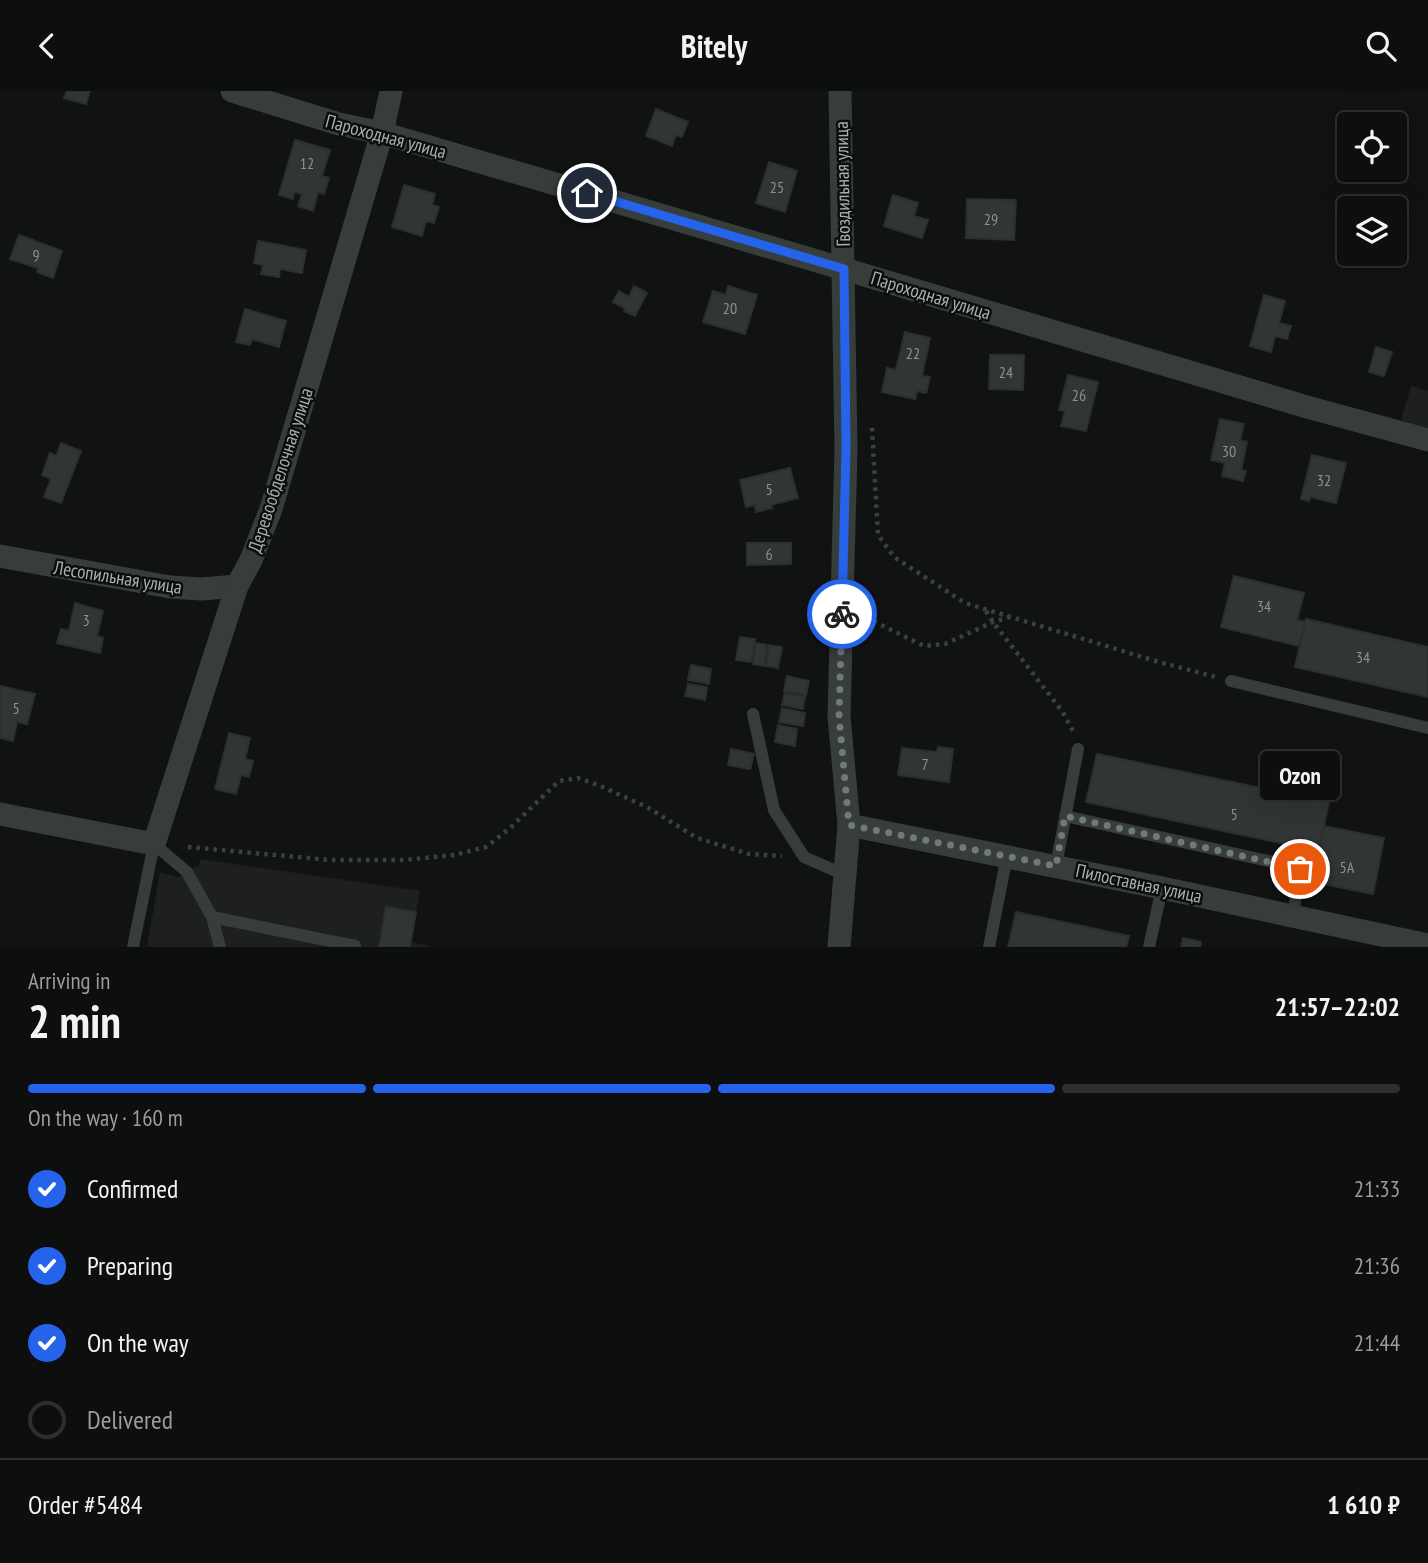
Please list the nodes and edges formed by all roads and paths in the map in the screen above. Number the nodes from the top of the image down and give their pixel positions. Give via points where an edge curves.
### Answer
1 (232, 91) edge
2 (391, 91) edge
3 (840, 91) edge
4 (382, 133) junction
5 (844, 269) junction
6 (872, 425) dead end
7 (1428, 440) edge
8 (0, 556) edge
9 (237, 586) junction
10 (985, 610) junction
11 (1011, 617) junction
12 (842, 622) junction
13 (993, 622) junction
14 (1231, 681) joint
15 (753, 713) dead end
16 (1428, 728) edge
17 (1078, 748) joint
18 (0, 814) edge
19 (1065, 816) junction
20 (849, 825) junction
21 (154, 844) junction
22 (1007, 856) junction
23 (804, 857) junction
24 (1056, 866) junction
25 (845, 875) junction
26 (1162, 888) junction
27 (1293, 916) junction
28 (212, 917) junction
29 (1428, 945) edge
30 (133, 947) edge
31 (220, 947) edge
32 (355, 947) edge
33 (839, 947) edge
34 (989, 947) edge
35 (1149, 947) edge

1 - 4 street, Пароходная улица
2 - 4 street, Деревообделочная улица
3 - 5 street, Гвоздильная улица
4 - 5 street, Пароходная улица
4 - 9 street, Деревообделочная улица via 271,509
5 - 7 street, Пароходная улица
5 - 12 street, Гвоздильная улица
6 - 10 path via 878,535 894,557 965,603
8 - 9 street, Лесопильная улица via 170,587
9 - 21 street, Деревообделочная улица
10 - 11 path
10 - 13 path
11 - 13 path
11 - 14 path
12 - 13 path via 875,622 924,646 945,644
12 - 20 street, Гвоздильная улица via 839,716
13 - 17 path via 1062,711
14 - 16 lane
15 - 23 lane via 774,810
17 - 19 lane
18 - 21 street
19 - 24 lane
19 - 27 lane via 1300,869
20 - 22 street, Пилоставная улица
20 - 25 street, Гвоздильная улица
21 - 23 path via 330,860 454,855 486,847 559,781 578,778 646,807 697,838 749,854
21 - 28 lane via 187,872
21 - 30 lane
22 - 24 street, Пилоставная улица
22 - 34 lane
23 - 25 lane
24 - 26 street, Пилоставная улица
25 - 33 street, Гвоздильная улица
26 - 27 street, Пилоставная улица
26 - 35 lane
27 - 29 street, Пилоставная улица
28 - 31 lane
28 - 32 lane

